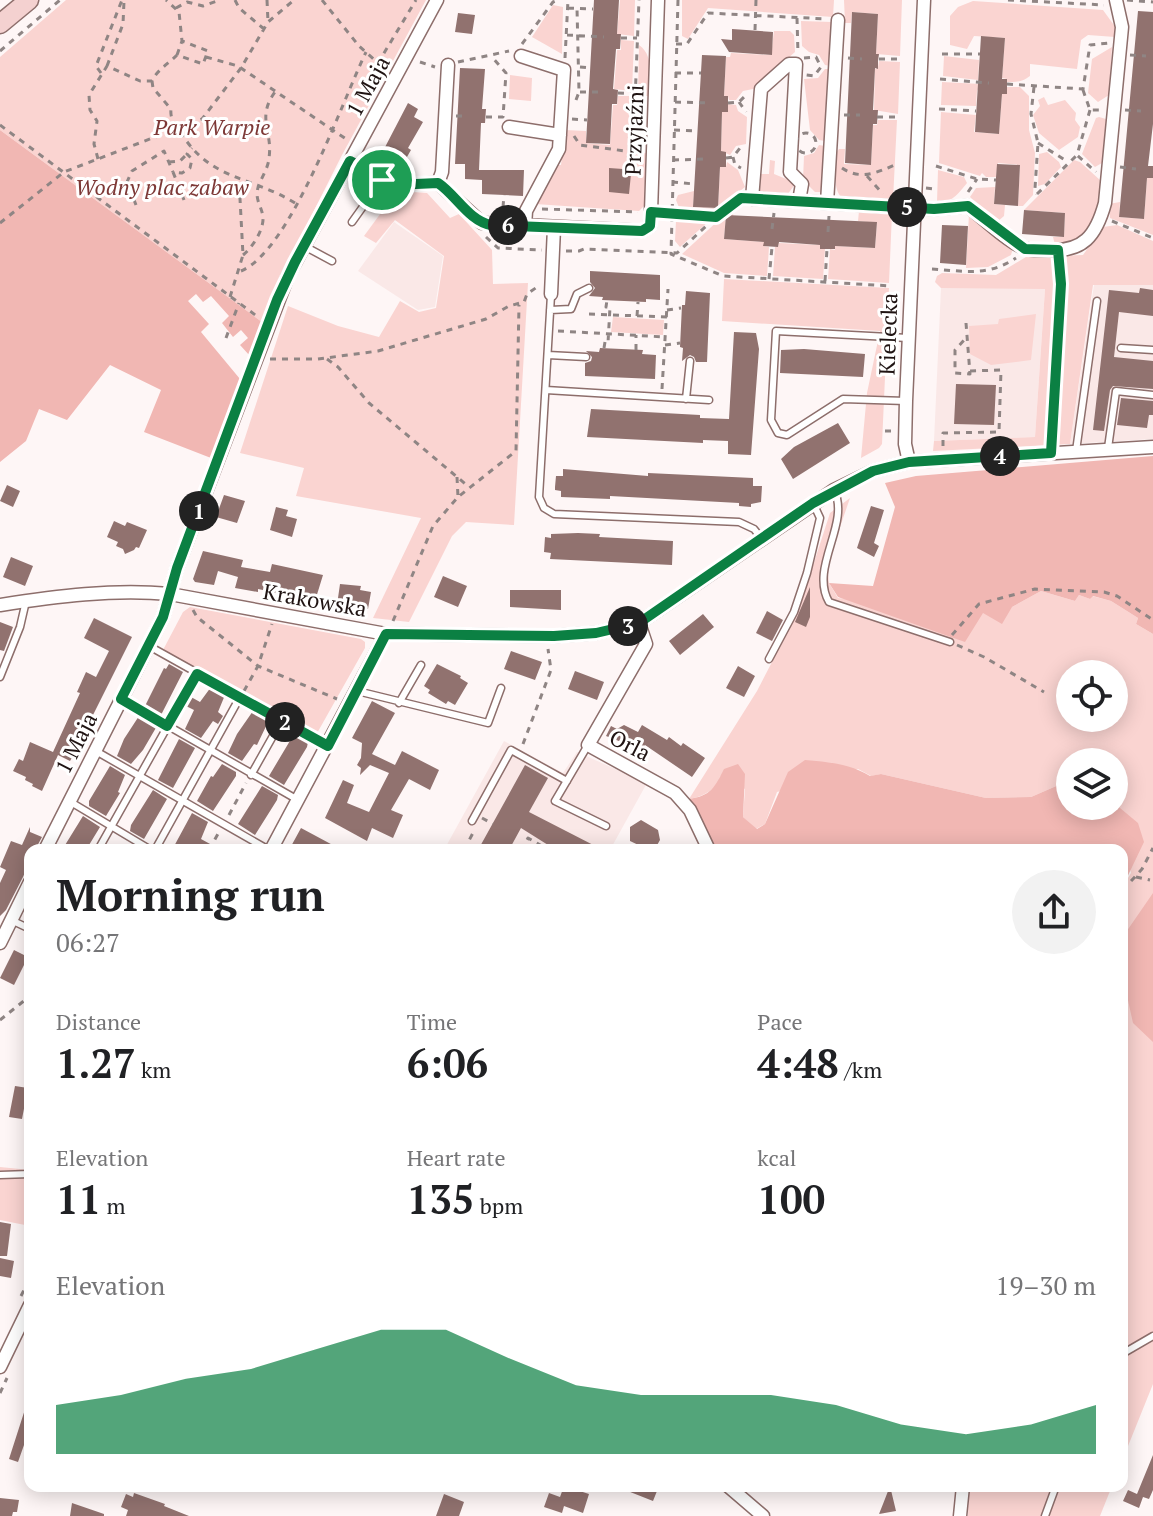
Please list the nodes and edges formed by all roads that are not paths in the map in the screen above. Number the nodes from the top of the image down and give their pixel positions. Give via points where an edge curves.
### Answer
1 (29, 0) edge
2 (437, 0) edge
3 (658, 0) edge
4 (924, 0) edge
5 (1116, 1) edge
6 (838, 20) dead end
7 (0, 24) edge
8 (521, 56) dead end
9 (448, 65) road end
10 (509, 127) dead end
11 (560, 135) junction
12 (350, 161) junction
13 (382, 180) junction
14 (438, 183) junction
15 (799, 201) junction
16 (827, 203) junction
17 (914, 207) junction
18 (352, 222) dead end
19 (525, 226) junction
20 (554, 228) junction
21 (303, 246) junction
22 (332, 261) dead end
23 (552, 287) joint
24 (589, 288) dead end
25 (1097, 301) dead end
26 (550, 310) junction
27 (908, 338) junction
28 (1121, 348) dead end
29 (1153, 350) edge
30 (548, 355) junction
31 (586, 357) dead end
32 (690, 361) dead end
33 (546, 390) junction
34 (1153, 395) edge
35 (686, 399) junction
36 (709, 400) dead end
37 (906, 401) junction
38 (1153, 447) edge
39 (1108, 448) junction
40 (1076, 451) junction
41 (909, 462) junction
42 (834, 490) junction
43 (813, 503) junction
44 (762, 539) junction
45 (170, 594) junction
46 (26, 601) junction
47 (0, 605) edge
48 (639, 623) junction
49 (389, 629) junction
50 (949, 641) road end
51 (149, 646) junction
52 (769, 659) dead end
53 (421, 665) dead end
54 (197, 674) junction
55 (0, 677) edge
56 (501, 688) dead end
57 (357, 691) junction
58 (240, 697) junction
59 (121, 699) junction
60 (399, 703) junction
61 (282, 720) junction
62 (167, 726) junction
63 (588, 745) junction
64 (328, 746) junction
65 (94, 750) junction
66 (210, 751) junction
67 (251, 775) junction
68 (140, 776) junction
69 (567, 781) junction
70 (298, 800) junction
71 (69, 801) junction
72 (182, 801) junction
73 (472, 821) dead end
74 (112, 826) junction
75 (606, 826) dead end
76 (48, 844) edge
77 (102, 844) edge
78 (143, 844) edge
79 (157, 844) edge
80 (259, 844) edge
81 (273, 844) edge
82 (706, 844) edge
83 (24, 894) edge
84 (11, 920) junction
85 (24, 926) edge
86 (0, 943) edge
87 (24, 1174) edge
88 (0, 1175) edge
89 (24, 1317) edge
90 (1153, 1336) edge
91 (1128, 1351) edge
92 (0, 1367) edge
93 (735, 1492) edge
94 (962, 1492) edge
95 (1054, 1492) edge
96 (763, 1516) edge
97 (960, 1516) edge
98 (1045, 1516) edge

1 - 7 main road
2 - 12 street, 1 Maja
3 - 20 street, Przyjaźni via 650,226 642,231
4 - 17 street, Kielecka
5 - 17 street via 1122,27 1107,176 1101,219 1083,244 1025,249 968,206
6 - 16 street
8 - 11 street via 564,70
9 - 14 street
10 - 11 street
11 - 19 street via 559,149 526,211
12 - 13 street
12 - 21 street, 1 Maja
13 - 14 street via 394,185
13 - 18 lane
14 - 19 street via 482,223
15 - 15 street via 802,184 790,172 798,65 789,64 761,89 746,198
15 - 16 street
16 - 17 street
17 - 27 street, Kielecka
19 - 20 street
20 - 23 street
21 - 22 lane
21 - 45 street, 1 Maja via 270,319
23 - 26 lane
24 - 26 lane via 577,294 571,309
25 - 40 lane
26 - 30 lane
27 - 37 street, Kielecka
27 - 37 lane via 776,331 771,420 778,433 787,435 843,399
28 - 29 lane
30 - 31 lane
30 - 33 lane
32 - 35 lane
33 - 35 lane
33 - 44 lane via 539,497 544,508 554,514 739,522
34 - 39 lane via 1116,391
35 - 36 lane
37 - 41 street, Kielecka
38 - 39 street, Krakowska
39 - 40 street, Krakowska
40 - 41 street, Krakowska
41 - 42 street, Krakowska via 873,471
42 - 43 street, Krakowska
42 - 50 lane via 839,505 825,566 829,602
43 - 44 street, Krakowska
43 - 52 lane via 820,518 807,573
44 - 48 street, Krakowska
45 - 46 street, Krakowska via 92,593
45 - 49 street, Krakowska
45 - 51 street, 1 Maja
46 - 47 street, Krakowska
46 - 55 lane
48 - 49 street, Krakowska via 554,636
48 - 63 street, Orla via 646,644
49 - 57 street
51 - 54 lane
51 - 59 street, 1 Maja
53 - 60 lane
54 - 58 lane
54 - 62 lane
56 - 60 lane via 488,723
57 - 60 lane
57 - 64 street
58 - 61 lane
58 - 66 lane
59 - 62 lane
59 - 65 street, 1 Maja
61 - 64 lane
61 - 67 lane
62 - 66 lane
62 - 68 lane
63 - 69 lane
63 - 82 street, Orla via 675,793
64 - 70 street
65 - 68 lane
65 - 71 street, 1 Maja
66 - 67 lane
66 - 72 lane
67 - 70 lane
68 - 72 lane
68 - 74 lane
69 - 73 lane via 511,750
69 - 75 lane via 555,801
70 - 81 street
71 - 74 lane
71 - 76 street, 1 Maja
72 - 79 lane
72 - 80 lane
74 - 77 lane
74 - 78 lane
83 - 84 street
84 - 85 lane
84 - 86 street
87 - 88 lane
89 - 92 street
90 - 91 lane
93 - 96 street
94 - 97 street
95 - 98 lane

